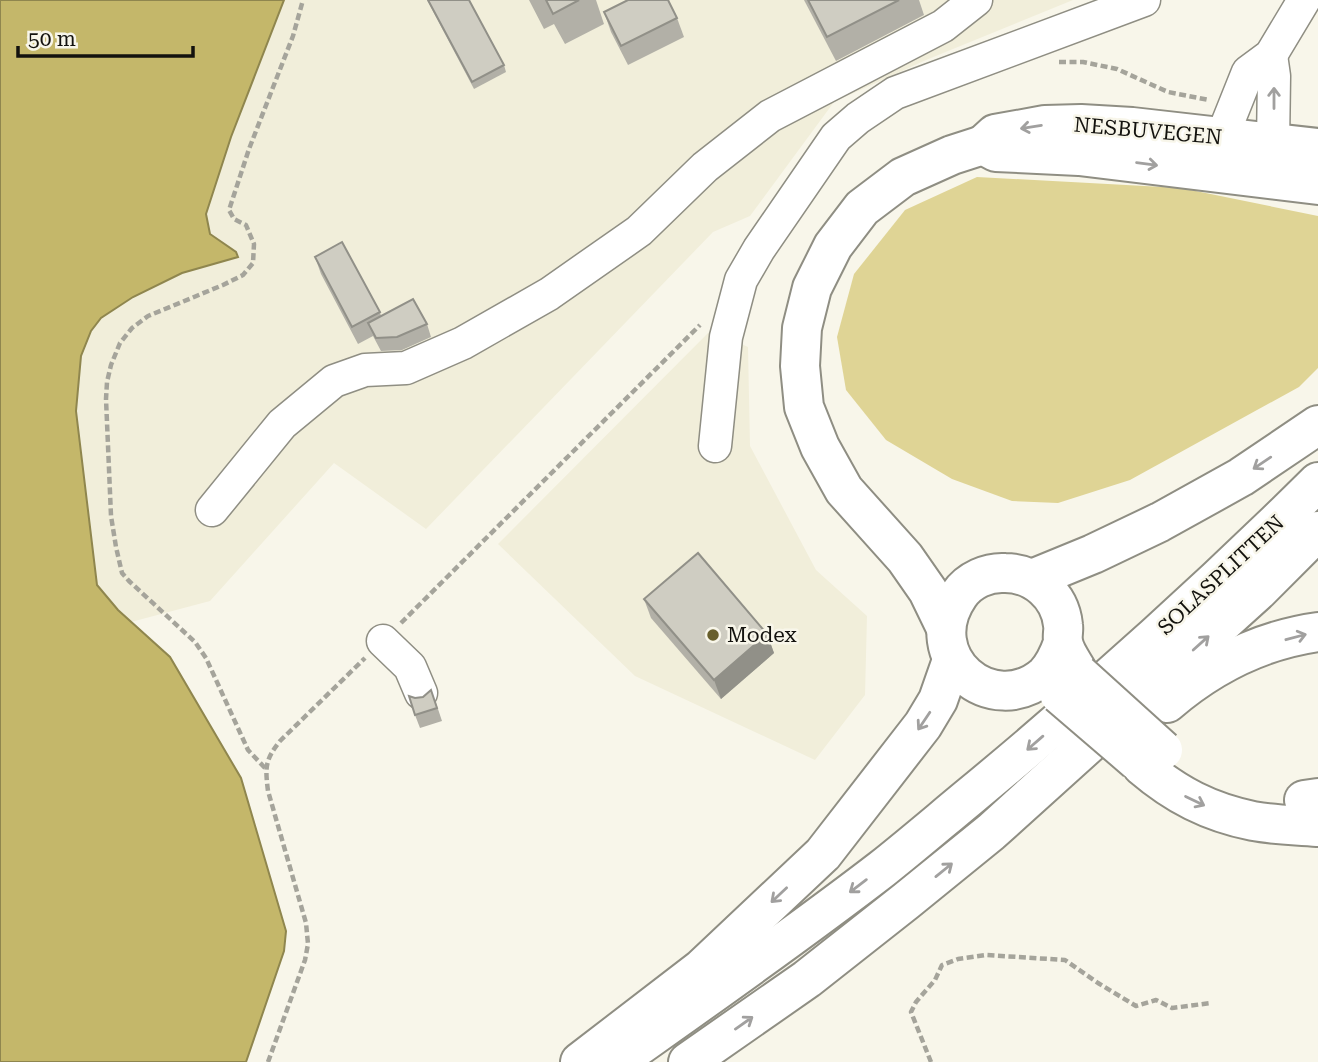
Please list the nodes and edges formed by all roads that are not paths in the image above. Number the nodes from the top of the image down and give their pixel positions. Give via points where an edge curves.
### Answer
1 (976, 0) edge
2 (1144, 0) edge
3 (1300, 1) edge
4 (1272, 55) junction
5 (1222, 137) junction
6 (1273, 144) junction
7 (984, 145) junction
8 (1318, 149) edge
9 (1239, 176) junction
10 (1318, 185) edge
11 (1318, 425) edge
12 (715, 446) dead end
13 (1318, 482) edge
14 (212, 510) dead end
15 (873, 522) junction
16 (1318, 531) edge
17 (979, 578) junction
18 (1032, 579) junction
19 (1318, 632) edge
20 (383, 641) road end
21 (949, 643) junction
22 (1058, 674) junction
23 (421, 694) edge
24 (1314, 807) edge
25 (991, 832) junction
26 (580, 1062) edge
27 (615, 1062) edge
28 (688, 1062) edge

1 - 14 street via 943,26 770,116 705,167 639,231 549,294 463,343 406,368 365,370 334,381 282,424
2 - 12 street via 895,93 836,137 759,249 717,327
3 - 4 street
4 - 5 street via 1248,72
6 -> 4 street
5 - 6 main road, NESBUVEGEN
5 -> 7 main road, NESBUVEGEN via 1064,124 995,134
5 - 9 street
6 - 8 main road, NESBUVEGEN
6 - 9 street
7 -> 9 main road via 996,152 1079,156
7 - 15 main road, NESBUVEGEN via 903,177 862,208 833,246 812,288 801,341 804,407 844,490
9 - 10 main road
11 -> 18 main road via 1241,477 1160,522
13 -> 27 main road, SOLASPLITTEN via 1124,666 1023,753 883,868
15 - 17 main road via 913,549
15 - 21 main road via 928,591
25 -> 16 main road, SOLASPLITTEN via 1258,591
17 - 18 main road via 1015,573
17 - 21 main road via 962,590 950,607
18 - 22 main road via 1047,590 1063,624
25 -> 19 main road via 1074,784 1190,684 1228,660 1267,644
20 - 23 street via 410,667
21 - 22 main road via 967,677 986,688 1009,691
21 -> 26 main road via 938,700 823,854 701,969
22 - 24 main road, bridge via 1152,758 1165,785 1190,800 1255,822
28 -> 25 main road via 807,979

